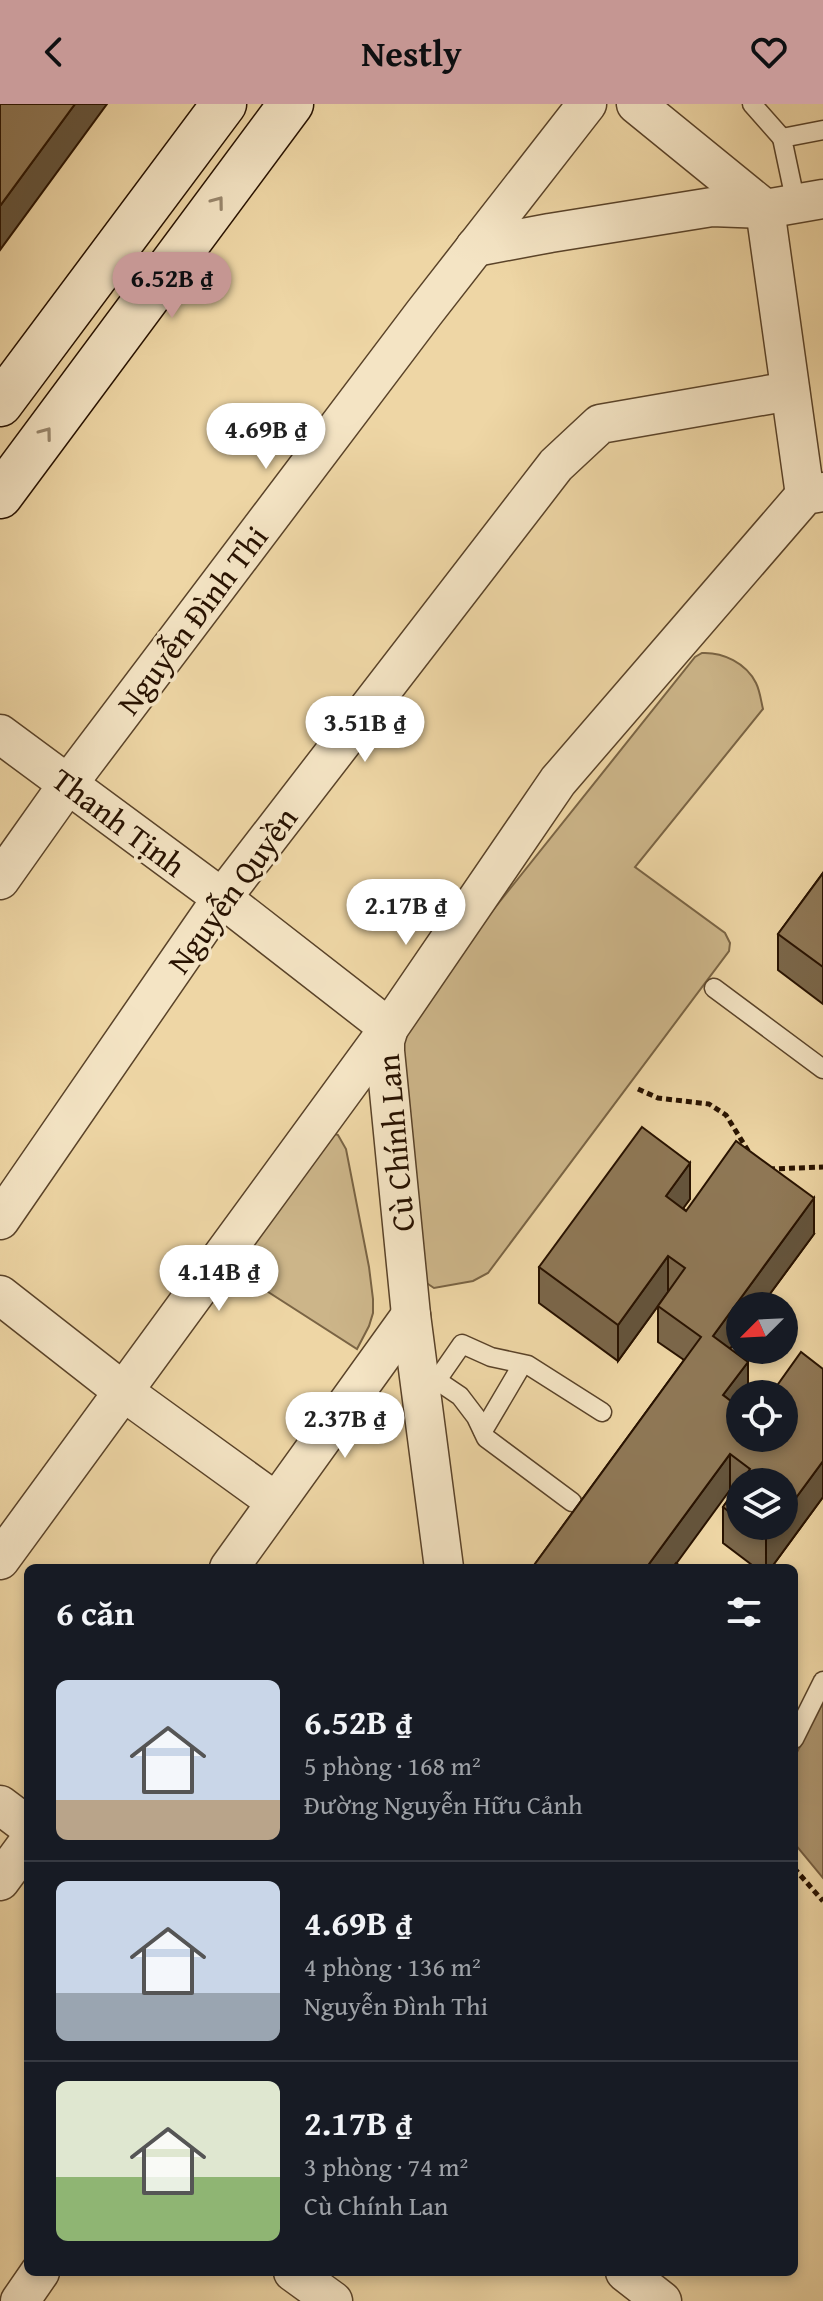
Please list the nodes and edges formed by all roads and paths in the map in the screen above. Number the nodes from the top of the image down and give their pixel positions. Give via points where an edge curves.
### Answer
1 (224, 104) edge
2 (291, 104) edge
3 (587, 104) edge
4 (636, 104) edge
5 (752, 104) edge
6 (823, 130) edge
7 (782, 138) junction
8 (795, 204) edge
9 (475, 247) junction
10 (790, 391) junction
11 (0, 404) edge
12 (814, 494) edge
13 (0, 496) edge
14 (0, 734) edge
15 (68, 784) junction
16 (0, 880) edge
17 (222, 898) junction
18 (714, 988) dead end
19 (389, 1028) junction
20 (823, 1069) edge
21 (638, 1089) dead end
22 (754, 1159) edge
23 (823, 1167) edge
24 (764, 1168) edge
25 (0, 1220) edge
26 (0, 1295) edge
27 (411, 1315) junction
28 (522, 1365) junction
29 (427, 1374) junction
30 (124, 1392) junction
31 (602, 1412) dead end
32 (483, 1431) junction
33 (276, 1502) junction
34 (572, 1502) dead end
35 (0, 1560) edge
36 (232, 1564) edge
37 (444, 1564) edge
38 (823, 1681) edge
39 (798, 1731) edge
40 (0, 1805) edge
41 (24, 1823) edge
42 (24, 1848) edge
43 (798, 1873) edge
44 (0, 1881) edge
45 (823, 1901) edge
46 (37, 2276) edge
47 (299, 2276) edge
48 (630, 2276) edge
49 (20, 2301) edge
50 (333, 2301) edge
51 (662, 2301) edge

1 - 11 main road
13 -> 2 main road
3 - 9 street, Nguyễn Đình Thi
4 - 8 street
5 - 7 lane
6 - 7 lane
7 - 8 lane
8 - 9 street via 712,207
8 - 10 street
9 - 15 street, Nguyễn Đình Thi
10 - 12 street
10 - 17 street, Nguyễn Quyền via 600,424 556,465
12 - 19 street, Cù Chính Lan via 558,781
14 - 15 street, Thanh Tịnh
15 - 16 street, Nguyễn Đình Thi
15 - 17 street, Thanh Tịnh
17 - 19 street, Thanh Tịnh
17 - 25 street, Nguyễn Quyền
18 - 20 lane
19 - 27 street, Cù Chính Lan via 385,1051
19 - 30 street
21 - 22 path via 658,1098 709,1104 726,1115
23 - 24 path
26 - 30 street
27 - 29 street, Cù Chính Lan
27 - 33 street
28 - 29 lane via 462,1344
28 - 31 lane
28 - 32 lane
29 - 32 lane via 460,1396
29 - 37 street, Cù Chính Lan
30 - 33 street
30 - 35 street
32 - 34 lane
33 - 36 street
38 - 39 lane
40 - 41 street
42 - 44 street
43 - 45 path
46 - 49 street
47 - 50 street
48 - 51 street

